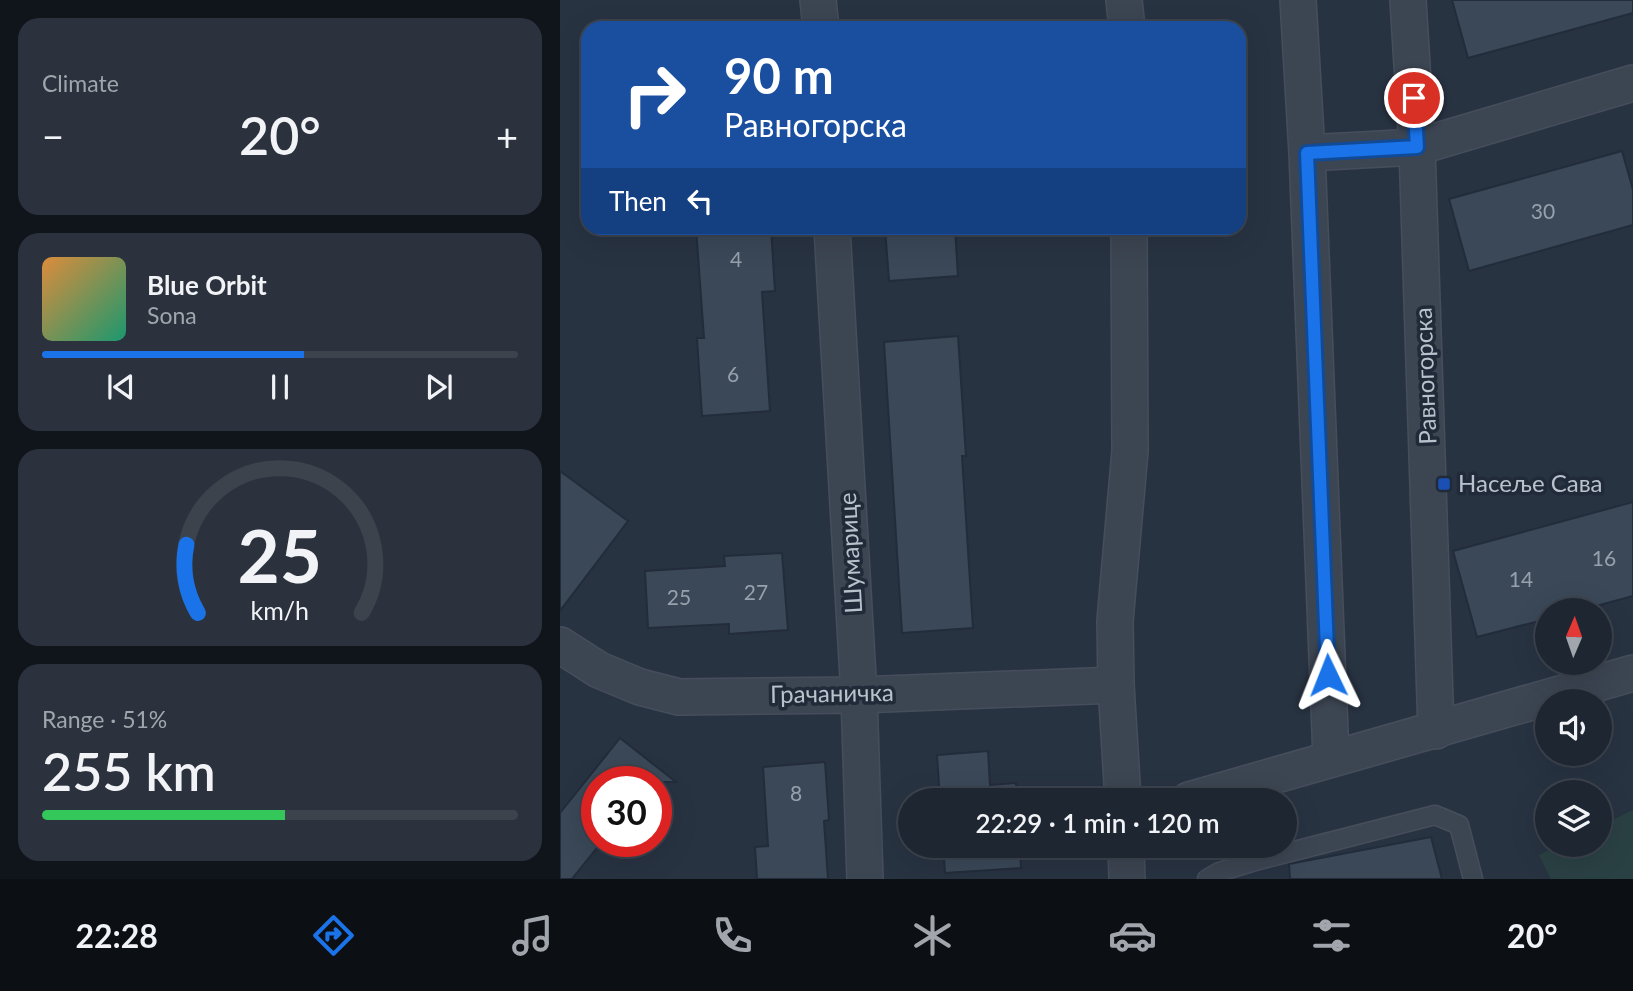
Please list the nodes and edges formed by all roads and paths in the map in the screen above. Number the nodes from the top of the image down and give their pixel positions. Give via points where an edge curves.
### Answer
1 (818, 0) edge
2 (1124, 0) edge
3 (1298, 0) edge
4 (1408, 0) edge
5 (820, 21) edge
6 (1126, 21) edge
7 (1633, 83) edge
8 (1417, 147) junction
9 (1307, 153) junction
10 (832, 235) edge
11 (1129, 235) edge
12 (560, 644) edge
13 (1633, 673) edge
14 (1116, 685) junction
15 (859, 695) junction
16 (1436, 731) junction
17 (1331, 758) junction
18 (1123, 788) edge
19 (1230, 788) edge
20 (1126, 858) edge
21 (865, 879) edge
22 (1127, 879) edge
23 (1207, 879) edge
24 (1473, 879) edge

1 - 5 street
2 - 6 street
3 - 9 street
4 - 8 street, Равногорска
7 - 8 street
8 - 9 street
8 - 16 street, Равногорска
9 - 17 street
10 - 15 street, Шумарице
11 - 14 street via 1130,451 1115,621
12 - 15 street, Грачаничка via 598,670 679,697
13 - 16 street
14 - 15 street, Грачаничка
14 - 18 street
15 - 21 street, Шумарице
16 - 17 street
17 - 19 street
20 - 22 street
23 - 24 lane via 1259,860 1435,815 1459,825

